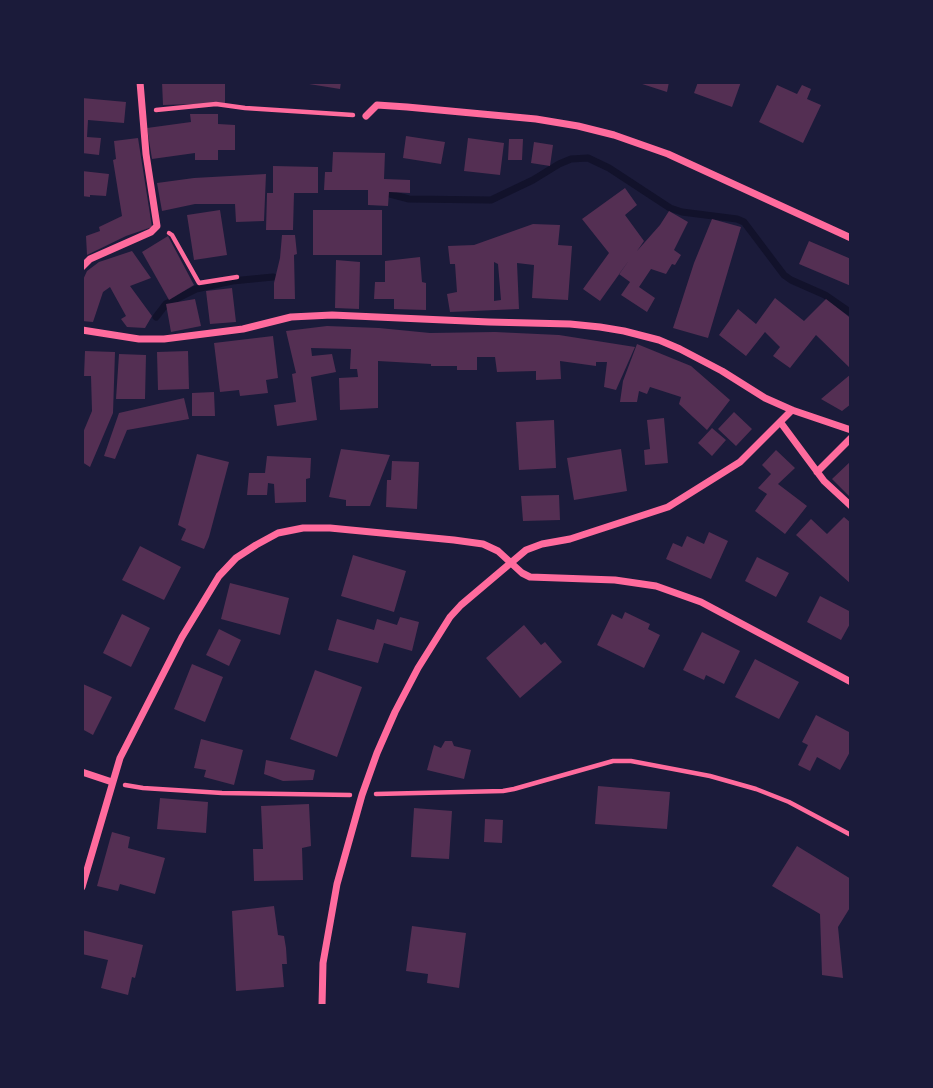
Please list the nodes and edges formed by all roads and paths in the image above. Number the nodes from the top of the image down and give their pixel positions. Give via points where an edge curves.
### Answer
1 (139, 82) edge
2 (141, 112) junction
3 (366, 116) joint
4 (158, 226) junction
5 (851, 238) edge
6 (82, 267) edge
7 (237, 277) dead end
8 (82, 330) edge
9 (792, 410) junction
10 (781, 423) junction
11 (851, 430) edge
12 (851, 438) edge
13 (817, 472) junction
14 (851, 506) edge
15 (511, 563) junction
16 (851, 682) edge
17 (82, 772) edge
18 (112, 782) junction
19 (362, 795) junction
20 (851, 835) edge
21 (82, 887) edge
22 (322, 1006) edge

1 - 2 street
2 - 3 path via 216,104
2 - 4 street
3 - 5 street via 377,105 407,107 536,120 614,135 667,154
4 - 6 street
4 - 7 path via 172,235 199,283
8 - 9 street via 164,339 243,329 291,317 332,315 600,327 680,349
9 - 10 street
9 - 11 street
10 - 13 street
10 - 15 street via 740,462 668,507 542,544
12 - 13 street
13 - 14 street
15 - 16 street via 530,577 638,582 678,593
15 - 18 street via 483,544 330,528 303,528 256,545 219,576 170,660
15 - 19 street via 450,617 395,712
17 - 18 street
18 - 19 path via 222,793
18 - 21 street
19 - 20 path via 502,791 614,761 631,761 756,789
19 - 22 street via 337,884 323,963

